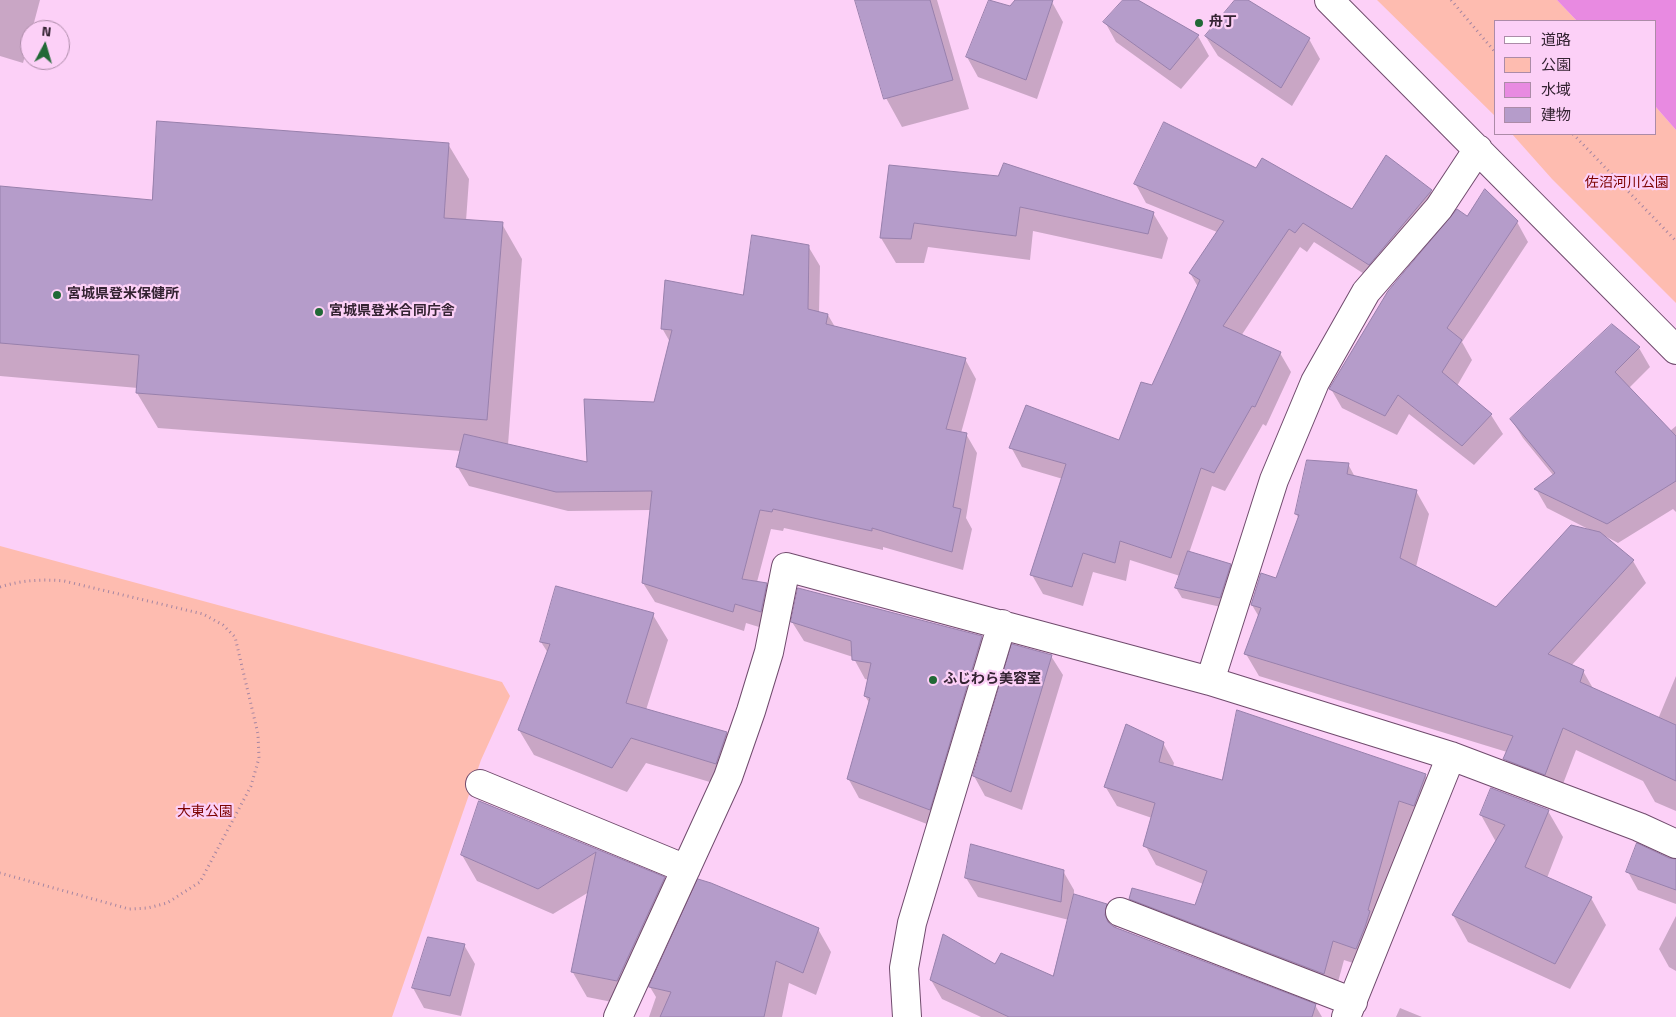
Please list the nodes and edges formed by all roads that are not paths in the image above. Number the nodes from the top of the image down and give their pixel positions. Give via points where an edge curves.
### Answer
1 (1329, 0) edge
2 (1478, 149) junction
3 (1676, 350) edge
4 (1002, 624) junction
5 (1210, 681) junction
6 (1452, 756) junction
7 (480, 784) dead end
8 (1676, 844) edge
9 (686, 869) junction
10 (1120, 912) dead end
11 (1349, 1009) edge
12 (618, 1017) edge
13 (907, 1017) edge

1 - 2 street
2 - 3 street
2 - 5 street via 1439,208 1366,292 1315,382 1274,480
4 - 5 street
4 - 9 street via 786,567 769,652 751,711 728,777
4 - 13 street via 912,922 904,968
5 - 6 street
6 - 8 street
6 - 11 street
7 - 9 street
9 - 12 street
10 - 11 street

